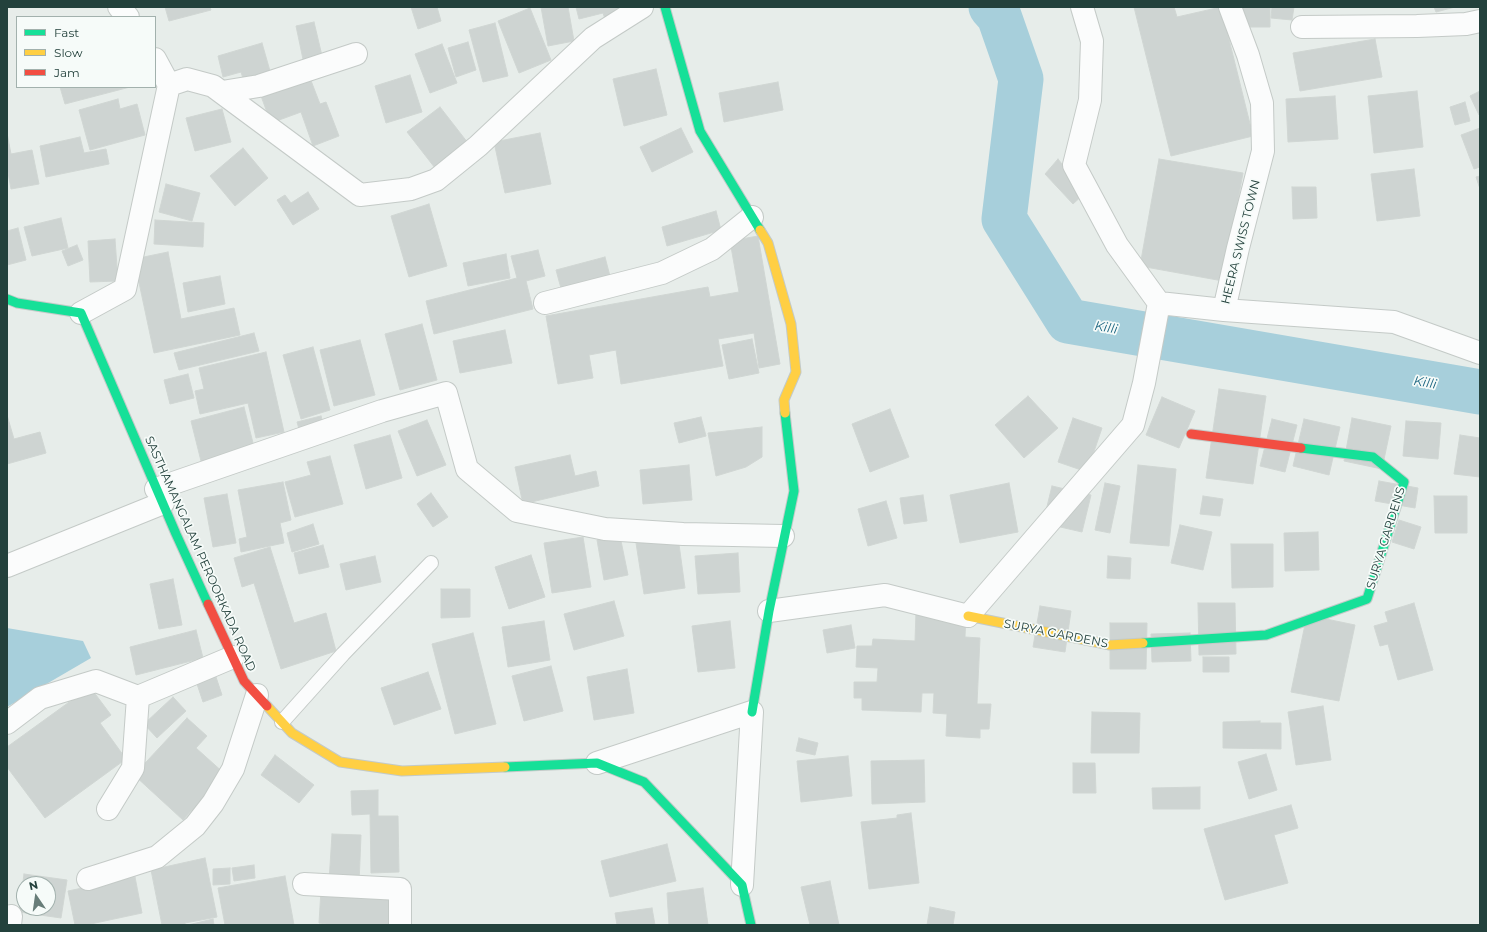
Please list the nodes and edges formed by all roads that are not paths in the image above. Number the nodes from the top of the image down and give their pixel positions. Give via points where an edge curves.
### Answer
1 (120, 7) edge
2 (642, 7) edge
3 (665, 7) edge
4 (1082, 7) edge
5 (1230, 7) edge
6 (127, 16) edge
7 (1480, 21) edge
8 (1302, 27) dead end
9 (356, 54) dead end
10 (156, 61) edge
11 (169, 85) junction
12 (222, 92) junction
13 (752, 217) junction
14 (7, 299) edge
15 (7, 303) edge
16 (17, 303) junction
17 (545, 303) dead end
18 (1159, 303) junction
19 (1224, 310) junction
20 (81, 313) junction
21 (1480, 353) edge
22 (1191, 434) dead end
23 (160, 496) junction
24 (783, 536) junction
25 (431, 563) dead end
26 (7, 566) edge
27 (769, 611) junction
28 (968, 616) junction
29 (233, 657) junction
30 (257, 695) junction
31 (138, 697) junction
32 (752, 712) junction
33 (282, 722) junction
34 (7, 723) edge
35 (597, 763) junction
36 (108, 809) dead end
37 (88, 879) dead end
38 (304, 884) dead end
39 (742, 885) junction
40 (400, 925) edge
41 (751, 925) edge

1 - 6 street
2 - 12 street via 594,38 478,146 436,180 411,189 360,195
3 - 13 street via 700,131
4 - 18 street via 1092,41 1090,100 1074,165 1117,245
5 - 19 street, HEERA SWISS TOWN via 1262,103 1263,151
7 - 8 street via 1417,26
9 - 12 street via 259,86
10 - 11 street
11 - 12 street via 187,79 213,86
11 - 20 street via 125,289
13 - 17 street via 712,249 662,273
13 - 24 street via 768,243 785,302 791,324 796,372 784,400 794,492
14 - 16 street
15 - 16 street
16 - 20 street
18 - 19 street, HEERA SWISS TOWN
18 - 28 street via 1144,383 1133,425
19 - 21 street via 1394,322
20 - 23 street, SASTHAMANGALAM PEROORKADA ROAD
22 - 28 street, SURYA GARDENS via 1373,457 1404,482 1367,600 1266,635 1110,645
23 - 24 street via 382,411 446,393 467,469 517,510 605,529
23 - 26 street
23 - 29 street, SASTHAMANGALAM PEROORKADA ROAD
24 - 27 street
25 - 33 lane
27 - 28 street, SURYA GARDENS via 886,595
27 - 32 street
29 - 30 street, SASTHAMANGALAM PEROORKADA ROAD via 244,681
29 - 31 street
30 - 33 street, SASTHAMANGALAM PEROORKADA ROAD
30 - 37 street via 233,769 213,803 195,826 157,857
31 - 34 street via 96,681 40,698
31 - 36 street via 133,768
32 - 35 street
32 - 39 street
33 - 35 street, SASTHAMANGALAM PEROORKADA ROAD via 292,733 340,762 402,771
35 - 39 street, SASTHAMANGALAM PEROORKADA ROAD via 644,782
38 - 40 street via 400,889
39 - 41 street

